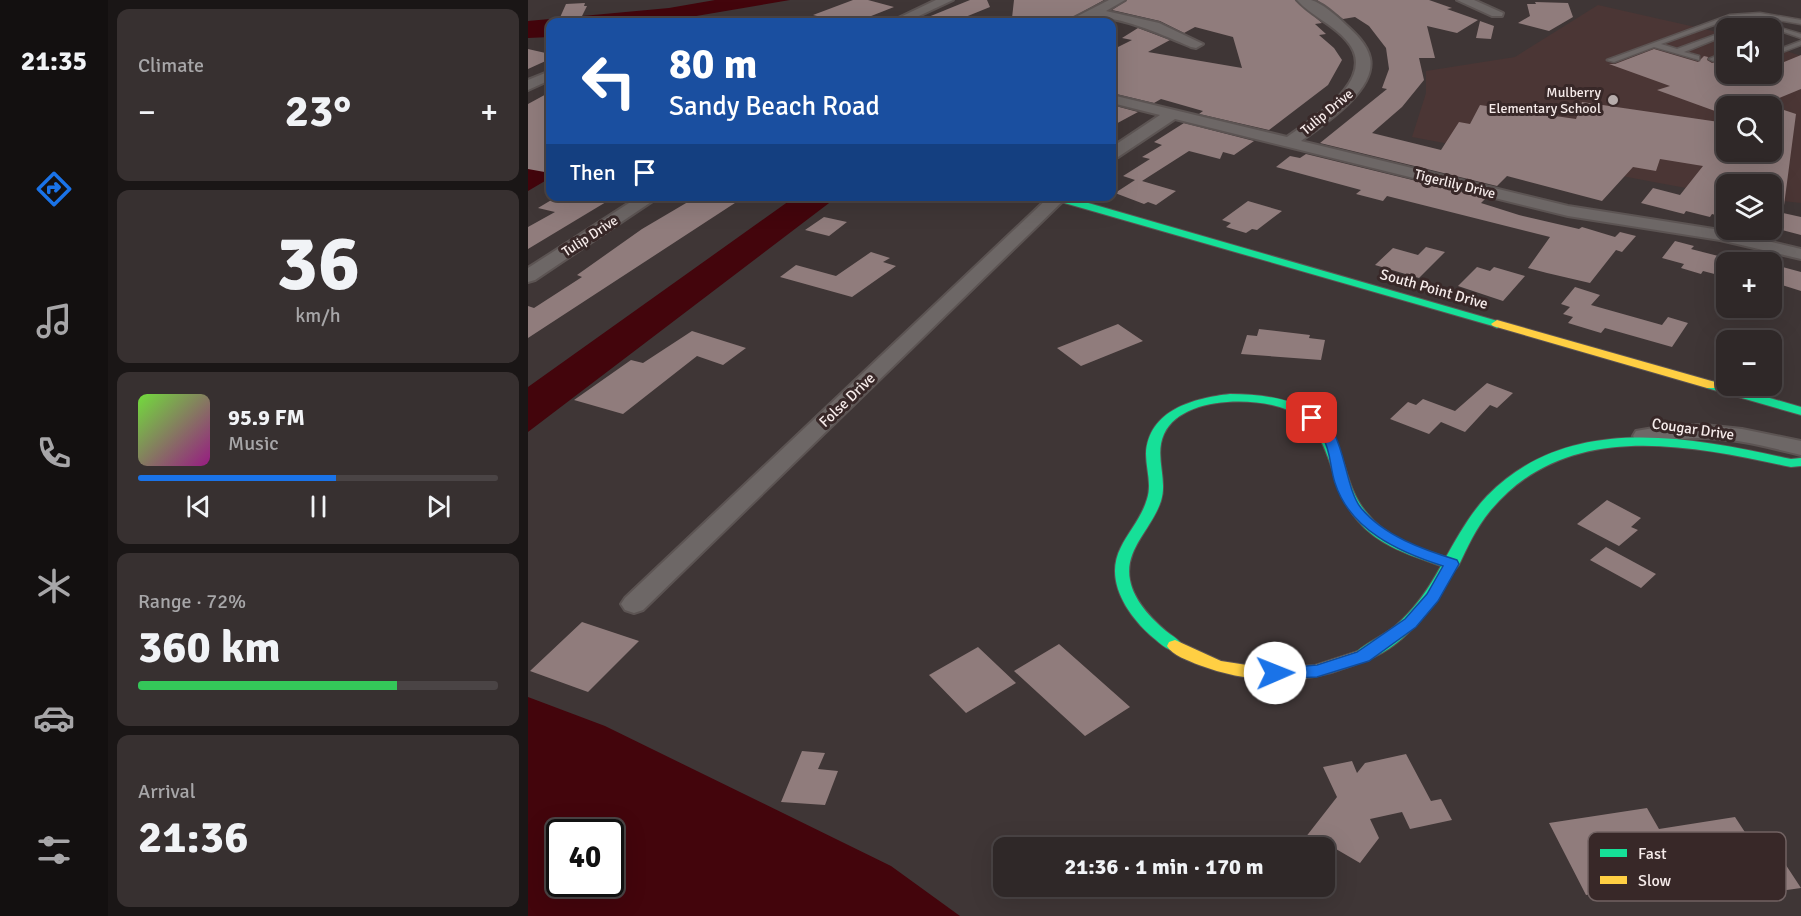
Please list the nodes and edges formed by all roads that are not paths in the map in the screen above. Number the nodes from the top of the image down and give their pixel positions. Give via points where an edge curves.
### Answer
1 (947, 0) edge
2 (1119, 0) edge
3 (1303, 0) edge
4 (1463, 0) edge
5 (1093, 12) junction
6 (1497, 13) dead end
7 (905, 18) edge
8 (1080, 18) edge
9 (1801, 22) edge
10 (1782, 30) edge
11 (1785, 31) junction
12 (1782, 32) edge
13 (1801, 36) edge
14 (1716, 37) edge
15 (1801, 43) edge
16 (1196, 44) dead end
17 (1653, 44) junction
18 (1782, 50) edge
19 (1676, 52) junction
20 (1696, 58) dead end
21 (1716, 58) edge
22 (1713, 59) dead end
23 (1611, 60) dead end
24 (546, 77) edge
25 (528, 86) edge
26 (1116, 100) edge
27 (1172, 114) junction
28 (1290, 142) junction
29 (1116, 151) edge
30 (644, 201) edge
31 (1055, 201) edge
32 (1073, 201) edge
33 (1801, 254) edge
34 (528, 276) edge
35 (1801, 411) edge
36 (1627, 439) junction
37 (1801, 448) edge
38 (1801, 462) edge
39 (1452, 564) junction
40 (634, 604) dead end

1 - 7 street
2 - 5 street
3 - 28 street, Tulip Drive via 1353,36 1364,66 1357,87 1348,97
4 - 6 street
5 - 8 street
5 - 16 street via 1154,26
9 - 17 lane via 1760,15 1732,16
10 - 11 lane
11 - 12 lane
11 - 13 lane
14 - 19 lane
15 - 18 lane
17 - 19 lane
17 - 23 lane
19 - 20 lane
21 - 22 lane
24 - 25 street
26 - 27 street, Tigerlily Drive
27 - 28 street, Tigerlily Drive
27 - 29 street
28 - 33 street, Tigerlily Drive via 1568,211 1719,235
30 - 34 street, Tulip Drive
31 - 40 street, Folse Drive
32 - 35 street, South Point Drive
36 - 37 street via 1669,430 1706,429
36 - 38 street, Cougar Drive via 1658,438 1704,444
36 - 39 street, Cougar Drive via 1557,457 1496,494 1483,508
39 - 39 street, Cougar Drive via 1433,597 1410,623 1363,656 1317,671 1292,674 1241,671 1189,655 1146,624 1129,597 1123,573 1123,560 1131,541 1156,495 1153,449 1164,422 1195,404 1228,398 1263,399 1292,406 1312,418 1332,440 1342,484 1355,510 1375,529 1417,553

